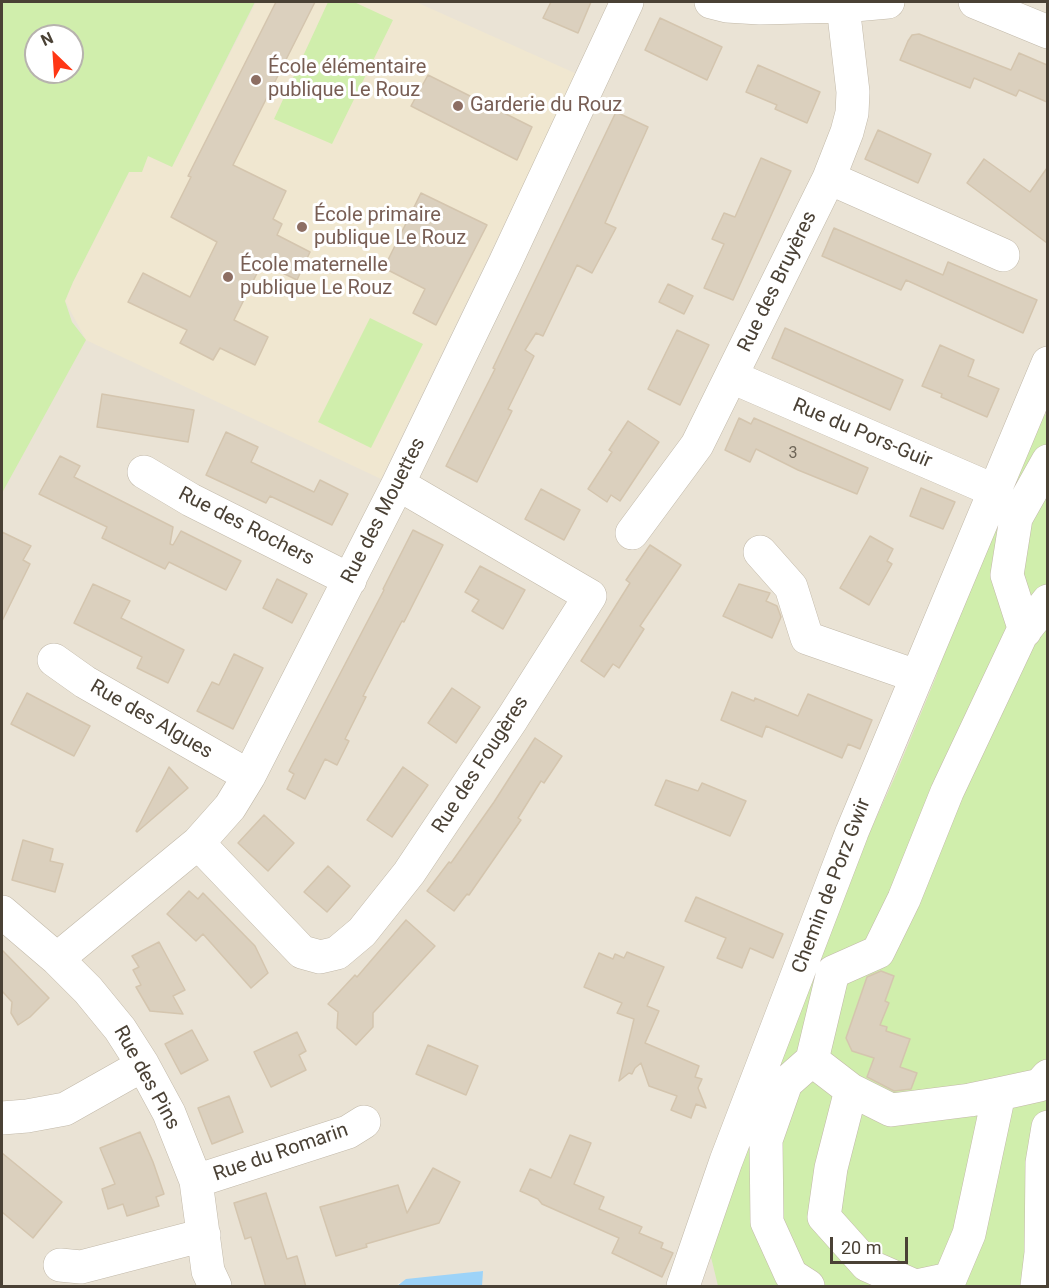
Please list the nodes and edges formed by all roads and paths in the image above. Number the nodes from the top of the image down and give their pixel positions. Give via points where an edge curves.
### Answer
1 (627, 2) edge
2 (711, 2) edge
3 (888, 2) edge
4 (975, 2) edge
5 (843, 6) junction
6 (1047, 32) edge
7 (829, 178) junction
8 (1003, 255) dead end
9 (1047, 363) edge
10 (732, 377) junction
11 (1047, 461) edge
12 (144, 472) dead end
13 (398, 483) junction
14 (993, 490) junction
15 (632, 533) dead end
16 (760, 552) dead end
17 (350, 580) junction
18 (1047, 601) edge
19 (1025, 631) junction
20 (54, 660) dead end
21 (916, 676) junction
22 (249, 776) junction
23 (198, 843) junction
24 (2, 912) edge
25 (57, 959) junction
26 (812, 1060) junction
27 (143, 1065) junction
28 (1047, 1076) edge
29 (851, 1090) junction
30 (999, 1094) junction
31 (2, 1118) edge
32 (364, 1122) dead end
33 (1047, 1127) edge
34 (196, 1181) junction
35 (204, 1235) junction
36 (60, 1265) dead end
37 (215, 1287) edge
38 (683, 1287) edge
39 (808, 1287) edge
40 (916, 1287) edge
41 (1038, 1287) edge

1 - 13 street, Rue des Mouettes
2 - 5 street via 760,8
3 - 5 street
4 - 6 street
5 - 7 street, Rue des Bruyères via 854,92 847,132
7 - 8 street
7 - 10 street, Rue des Bruyères
9 - 14 street, Chemin de Porz Gwir
10 - 14 street, Rue du Pors-Guir
10 - 15 street, Rue des Bruyères via 697,445
11 - 19 street via 1016,518 1007,575
12 - 17 street, Rue des Rochers
13 - 17 street, Rue des Mouettes
13 - 23 street, Rue des Fougères via 590,596 409,873 362,932 336,952 320,957 302,952
14 - 21 street, Chemin de Porz Gwir
16 - 21 street via 791,586 807,638
17 - 22 street, Rue des Mouettes
18 - 19 street
19 - 26 street via 947,792 878,952 833,972
20 - 22 street, Rue des Algues via 85,682
21 - 38 street, Chemin de Porz Gwir via 798,971
22 - 23 street, Rue des Mouettes via 230,807
23 - 25 street, Rue des Mouettes
24 - 25 street, Rue des Pins
25 - 27 street, Rue des Pins via 120,1029
26 - 29 street
26 - 39 street via 786,1083 766,1140 767,1222 791,1275
27 - 31 street via 64,1110
27 - 34 street, Rue des Pins via 169,1113
28 - 30 street via 1040,1084
29 - 30 street via 891,1110
29 - 40 street via 831,1168 824,1217 867,1265
30 - 40 street via 969,1234 954,1270 950,1279
32 - 34 street, Rue du Romarin via 348,1132
33 - 41 street
34 - 35 street, Rue des Pins
35 - 36 street via 81,1267
35 - 37 street, Rue des Pins via 208,1271

